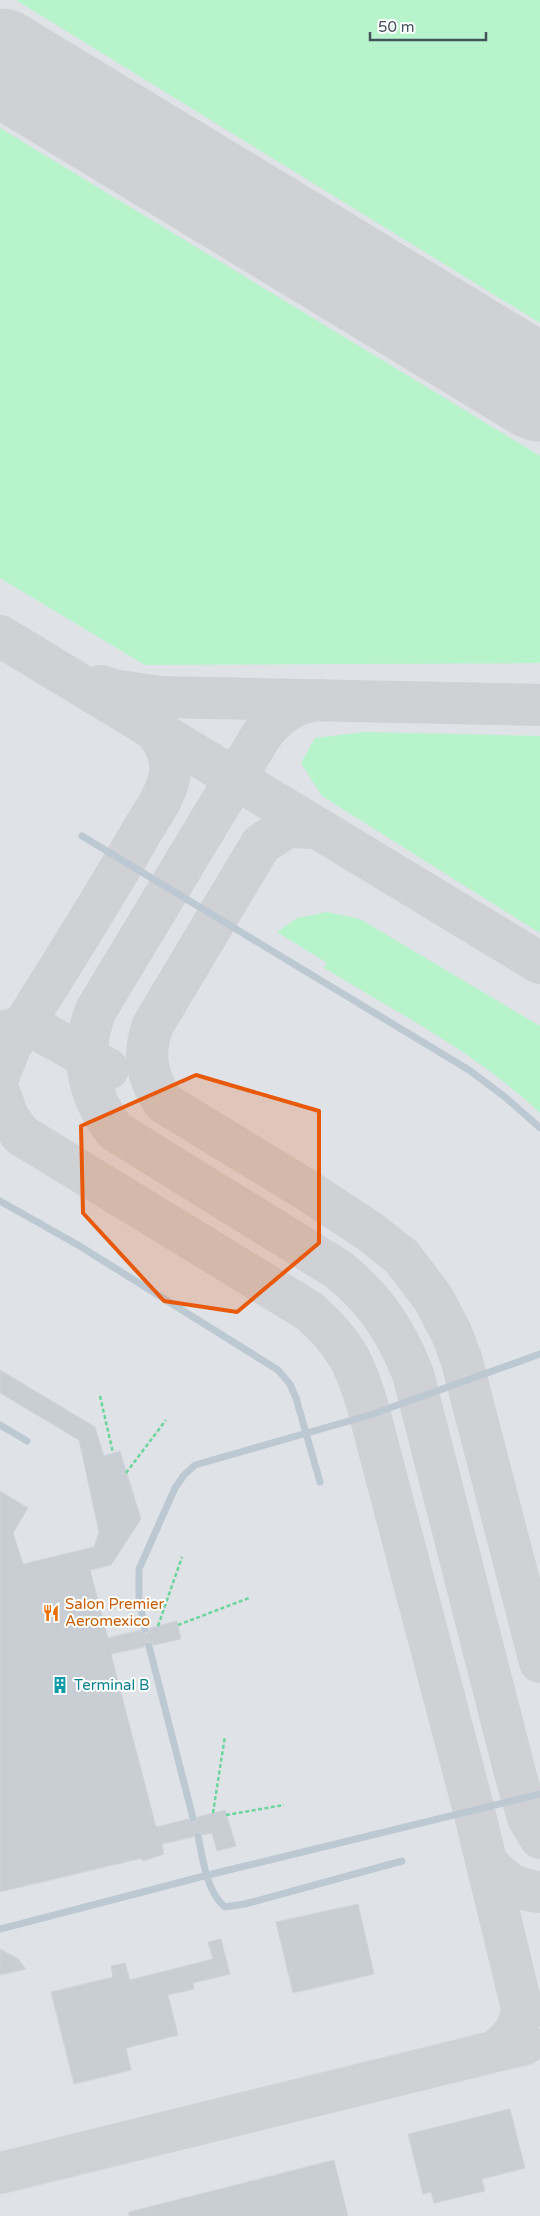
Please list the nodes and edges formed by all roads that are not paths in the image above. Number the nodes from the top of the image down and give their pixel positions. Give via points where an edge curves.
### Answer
1 (82, 836) dead end
2 (540, 1128) edge
3 (0, 1201) edge
4 (540, 1354) edge
5 (0, 1425) edge
6 (307, 1435) junction
7 (27, 1441) dead end
8 (320, 1482) dead end
9 (145, 1629) dead end
10 (149, 1646) dead end
11 (540, 1794) edge
12 (193, 1818) dead end
13 (198, 1836) dead end
14 (402, 1861) dead end
15 (208, 1875) junction
16 (0, 1929) edge

1 - 2 lane via 469,1070
3 - 6 lane via 268,1362 290,1384
4 - 6 lane
5 - 7 lane
6 - 8 lane
6 - 9 lane via 195,1465 184,1475 175,1488 139,1569 139,1600
10 - 12 lane
11 - 15 lane
13 - 15 lane
14 - 15 lane via 225,1907 217,1900
15 - 16 lane

